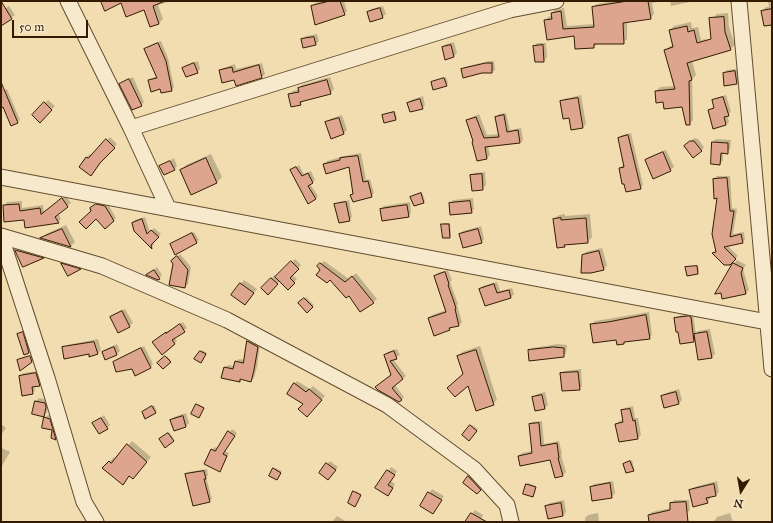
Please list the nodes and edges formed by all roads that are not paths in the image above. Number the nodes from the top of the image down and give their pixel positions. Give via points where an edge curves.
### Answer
1 (68, 1) edge
2 (556, 1) edge
3 (739, 1) edge
4 (130, 128) junction
5 (1, 177) edge
6 (168, 208) junction
7 (1, 237) edge
8 (766, 240) edge
9 (770, 323) edge
10 (772, 369) edge
11 (96, 522) edge
12 (511, 522) edge

1 - 4 street
2 - 4 street via 510,10
3 - 8 street
4 - 6 street
5 - 6 street
6 - 9 street
7 - 11 street via 84,502
7 - 12 street via 102,266 227,320 388,405 474,469 507,505
8 - 9 street
9 - 10 street

